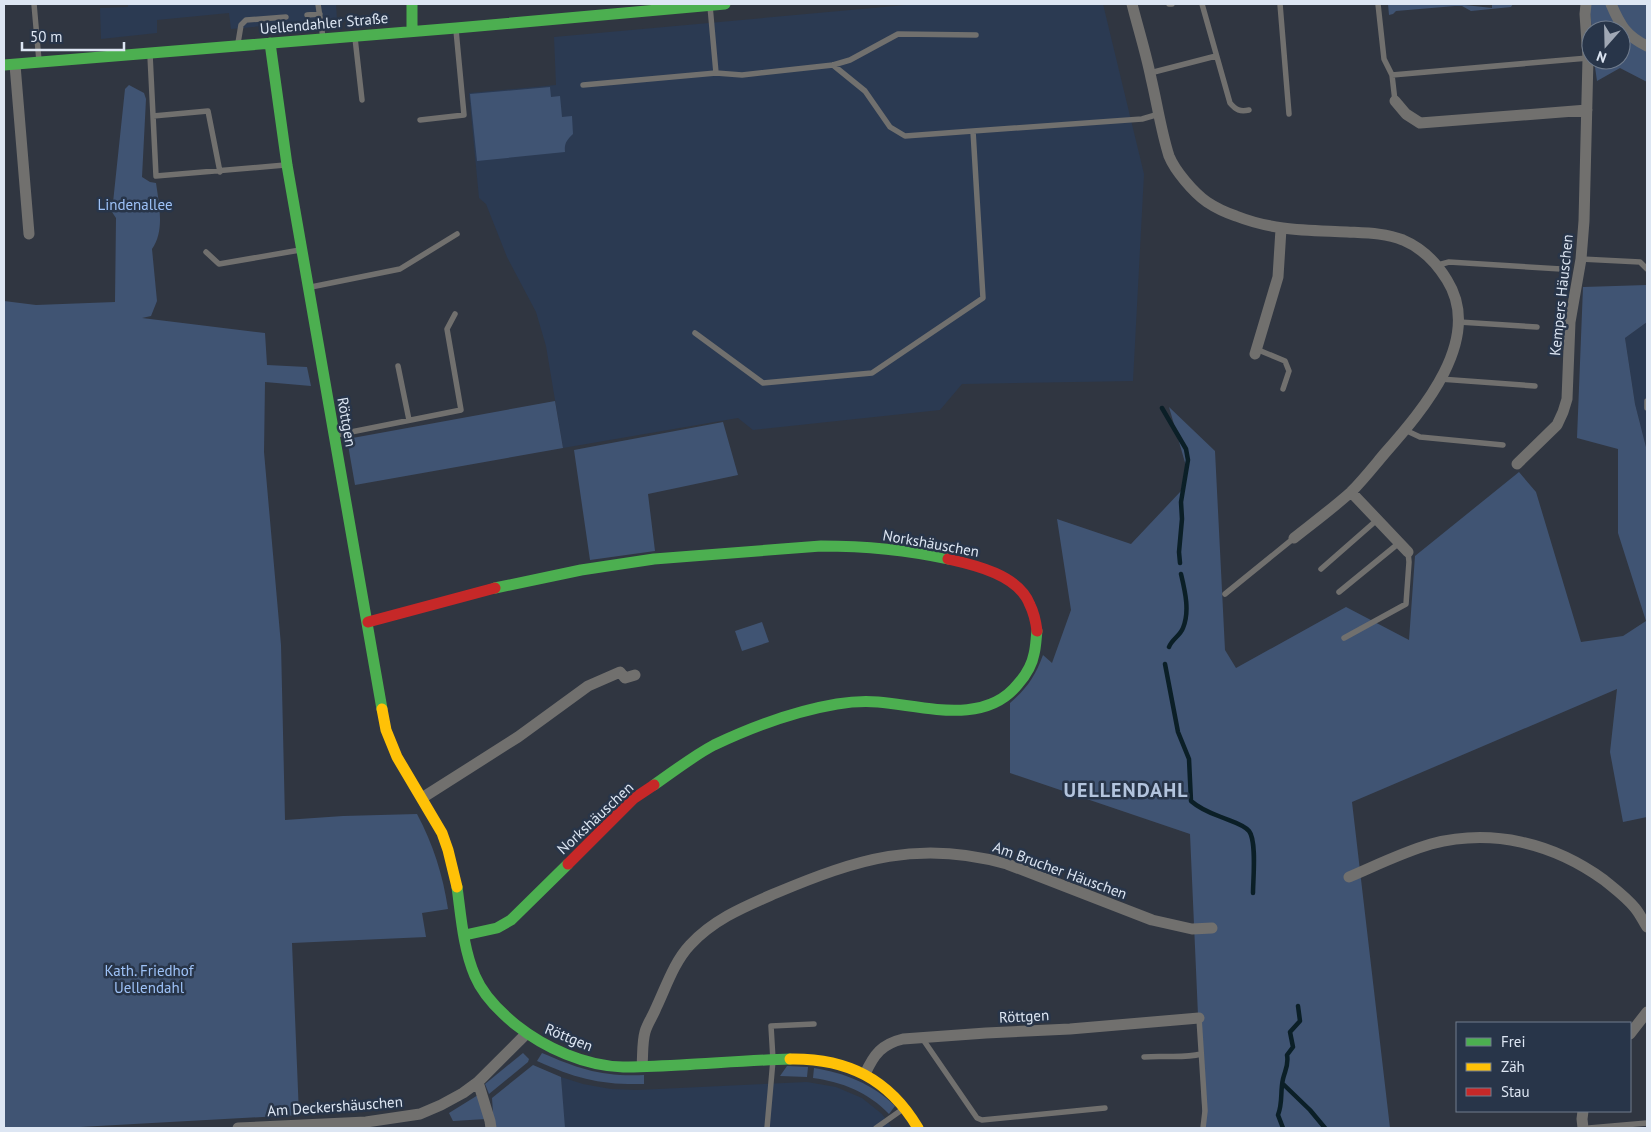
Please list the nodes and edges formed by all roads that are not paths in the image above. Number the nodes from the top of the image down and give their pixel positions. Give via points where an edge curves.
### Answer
1 (34, 4) edge
2 (318, 4) edge
3 (412, 4) edge
4 (724, 4) edge
5 (1132, 4) edge
6 (1202, 4) edge
7 (1280, 4) edge
8 (1378, 4) edge
9 (1586, 4) edge
10 (1611, 4) edge
11 (710, 5) junction
12 (320, 14) junction
13 (307, 15) dead end
14 (286, 17) dead end
15 (1585, 20) edge
16 (456, 28) junction
17 (412, 31) junction
18 (976, 35) dead end
19 (354, 36) junction
20 (323, 38) junction
21 (270, 43) junction
22 (238, 46) junction
23 (1647, 46) edge
24 (150, 53) junction
25 (1216, 56) junction
26 (1581, 59) edge
27 (39, 63) junction
28 (9, 65) edge
29 (833, 65) junction
30 (1588, 70) edge
31 (1150, 73) junction
32 (716, 74) junction
33 (1392, 75) junction
34 (583, 84) dead end
35 (362, 100) dead end
36 (1395, 101) joint
37 (1250, 110) dead end
38 (1587, 110) junction
39 (1159, 114) junction
40 (1288, 114) dead end
41 (153, 116) junction
42 (420, 120) dead end
43 (973, 131) junction
44 (287, 165) junction
45 (220, 172) junction
46 (1281, 229) junction
47 (29, 234) dead end
48 (457, 234) dead end
49 (302, 250) junction
50 (206, 252) dead end
51 (1581, 259) junction
52 (1438, 265) junction
53 (1561, 269) dead end
54 (1647, 269) edge
55 (309, 287) junction
56 (455, 314) dead end
57 (1459, 322) junction
58 (1537, 327) dead end
59 (694, 333) dead end
60 (1256, 351) joint
61 (398, 366) dead end
62 (1440, 379) junction
63 (1535, 386) dead end
64 (1283, 389) dead end
65 (1647, 402) edge
66 (1647, 408) edge
67 (409, 420) junction
68 (1406, 430) junction
69 (334, 435) junction
70 (1503, 445) dead end
71 (1516, 464) dead end
72 (1351, 492) junction
73 (1378, 519) junction
74 (1294, 538) joint
75 (1400, 543) junction
76 (1408, 552) joint
77 (1321, 569) dead end
78 (1339, 592) dead end
79 (1224, 594) dead end
80 (368, 622) junction
81 (1344, 638) dead end
82 (635, 675) dead end
83 (422, 798) junction
84 (1349, 877) dead end
85 (1647, 927) edge
86 (1212, 928) dead end
87 (465, 934) junction
88 (1647, 1012) edge
89 (1200, 1018) joint
90 (814, 1024) dead end
91 (1631, 1033) edge
92 (526, 1034) junction
93 (922, 1038) junction
94 (1201, 1054) junction
95 (1144, 1057) dead end
96 (773, 1060) junction
97 (642, 1066) junction
98 (865, 1074) junction
99 (478, 1082) junction
100 (906, 1106) junction
101 (1105, 1108) dead end
102 (1583, 1112) edge
103 (1647, 1123) edge
104 (366, 1125) edge
105 (238, 1128) edge
106 (491, 1128) edge
107 (767, 1128) edge
108 (876, 1128) edge
109 (918, 1128) edge
110 (1203, 1128) edge
111 (1583, 1128) edge
112 (1589, 1128) edge

1 - 27 lane
2 - 12 lane
3 - 17 street
4 - 11 street, Uellendahler Straße
5 - 31 street
6 - 25 lane
7 - 40 lane
8 - 33 lane via 1384,59
9 - 15 street, Kempers Häuschen
10 - 23 street via 1625,31
11 - 16 street, Uellendahler Straße
11 - 32 lane
12 - 13 lane
12 - 20 lane
14 - 22 lane via 246,20 241,25
16 - 17 street, Uellendahler Straße
16 - 42 lane via 464,115
17 - 19 street, Uellendahler Straße
18 - 29 lane via 898,34 850,60
19 - 20 street, Uellendahler Straße
19 - 35 lane
20 - 21 street, Uellendahler Straße
21 - 22 street, Uellendahler Straße
21 - 44 street, Röttgen
22 - 24 street, Uellendahler Straße
24 - 27 street, Uellendahler Straße
24 - 41 lane
25 - 31 lane
25 - 37 lane via 1230,103 1236,110
26 - 33 lane
27 - 28 street, Uellendahler Straße
28 - 47 street, Uellendahler Straße
29 - 32 lane via 742,75
29 - 43 lane via 865,91 890,128 905,136
30 - 38 street, Kempers Häuschen
31 - 39 street
32 - 34 lane
33 - 36 lane
36 - 38 street via 1420,123
38 - 51 street, Kempers Häuschen
39 - 43 lane via 1142,119
39 - 46 street via 1170,158 1185,181 1208,202 1228,213
41 - 45 lane via 208,111
41 - 45 lane via 156,176
43 - 59 lane via 983,298 872,373 762,384
44 - 45 lane
44 - 49 street, Röttgen
46 - 52 street via 1380,234 1403,240
46 - 60 street via 1278,277
48 - 55 lane via 400,269
49 - 50 lane via 219,264
49 - 55 street, Röttgen
51 - 54 lane via 1640,262
51 - 71 street, Kempers Häuschen via 1570,322 1567,398 1563,412 1557,425
52 - 53 lane via 1449,262
52 - 57 street via 1457,303
55 - 69 street, Röttgen
56 - 67 lane via 447,329 461,410
57 - 58 lane
57 - 62 street via 1456,342
60 - 64 lane via 1285,361 1289,371
61 - 67 lane
62 - 63 lane
62 - 68 street
65 - 66 lane
67 - 69 lane
68 - 70 lane via 1420,437
68 - 72 street
69 - 80 street, Röttgen
72 - 73 street
72 - 74 street
73 - 75 street
73 - 77 lane
74 - 79 lane
75 - 76 street
75 - 78 lane
76 - 81 lane via 1406,604
80 - 83 street, Röttgen via 391,747
80 - 87 street, Norkshäuschen via 485,590 581,570 654,559 821,546 889,550 982,567 1019,588 1030,603 1037,630 1034,655 1027,673 1000,700 975,709 949,711 876,702 838,704 761,725 713,746 634,800 511,920 496,928
82 - 83 street via 625,678 620,672 588,686 518,737
83 - 87 street, Röttgen via 442,834 453,868
84 - 85 street via 1430,844 1486,837 1518,841 1566,857 1588,869 1636,908
86 - 97 street, Am Brucher Häuschen via 1192,929 1152,920 988,859 943,852 881,857 796,885 710,925 688,946 673,970 645,1033
87 - 92 street, Röttgen via 473,971 482,988 506,1017
88 - 91 street
89 - 93 street, Röttgen
89 - 94 lane
90 - 96 lane via 771,1026
92 - 97 street, Röttgen via 582,1060 622,1067
92 - 99 street, Am Deckershäuschen
93 - 98 street, Röttgen via 890,1042 874,1057
93 - 101 lane via 982,1120
94 - 95 lane via 1184,1058
94 - 110 lane
96 - 97 street, Röttgen
96 - 98 street, Röttgen via 828,1062
96 - 107 lane
98 - 100 street, Röttgen
99 - 104 street, Am Deckershäuschen via 420,1114
99 - 106 street
100 - 108 lane
100 - 109 street, Röttgen
102 - 111 street
103 - 112 lane
104 - 105 street, Am Deckershäuschen

